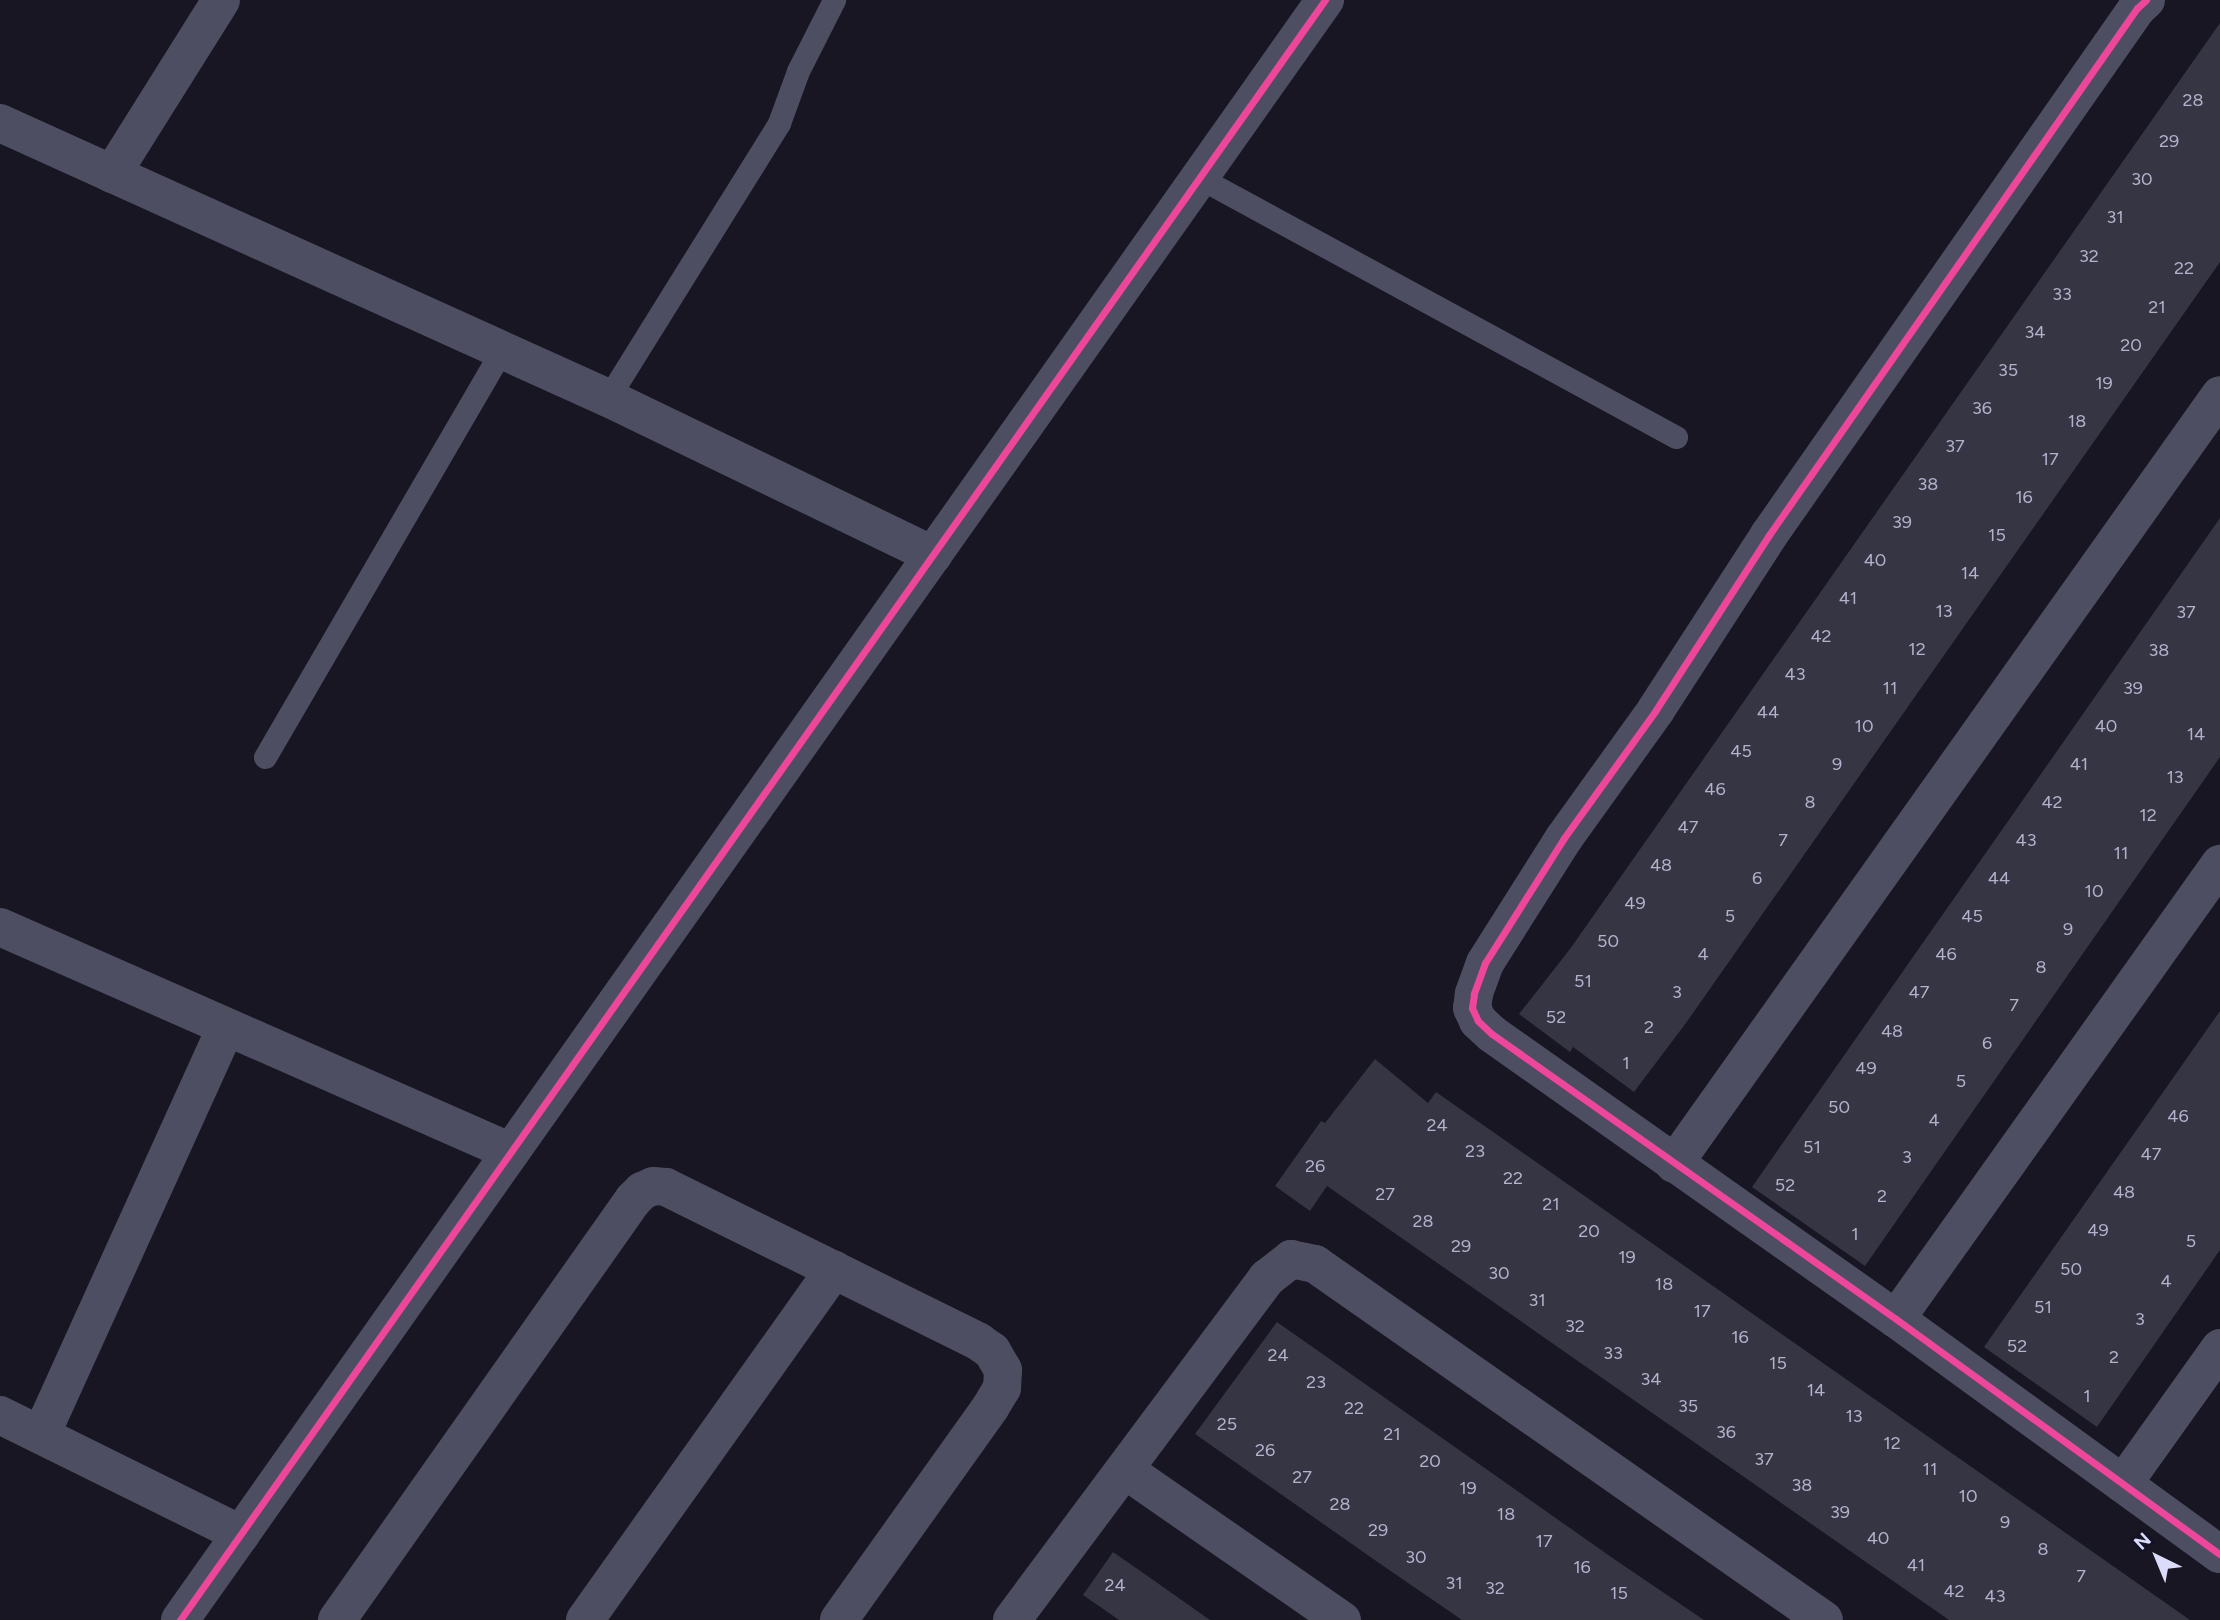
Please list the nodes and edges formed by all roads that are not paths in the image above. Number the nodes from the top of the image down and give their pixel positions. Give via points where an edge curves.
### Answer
1 (221, 0) edge
2 (834, 0) edge
3 (1325, 0) edge
4 (2146, 0) edge
5 (0, 123) edge
6 (112, 174) junction
7 (1200, 178) junction
8 (502, 350) junction
9 (2220, 394) edge
10 (608, 398) junction
11 (1676, 437) dead end
12 (933, 555) junction
13 (265, 757) dead end
14 (2220, 864) edge
15 (0, 927) edge
16 (226, 1027) junction
17 (512, 1152) junction
18 (1674, 1164) junction
19 (834, 1269) junction
20 (1896, 1319) junction
21 (2220, 1348) edge
22 (0, 1415) edge
23 (41, 1435) junction
24 (1125, 1470) junction
25 (2123, 1484) junction
26 (242, 1534) junction
27 (2220, 1554) edge
28 (180, 1620) edge
29 (337, 1620) edge
30 (585, 1620) edge
31 (839, 1620) edge
32 (1013, 1620) edge
33 (1342, 1620) edge
34 (1824, 1620) edge

1 - 6 street
2 - 10 lane via 798,71 779,123
3 - 7 street
4 - 18 street via 1769,535 1485,963 1472,1008 1478,1020
5 - 6 street
6 - 8 street
7 - 11 lane
7 - 12 street
8 - 10 street
8 - 13 lane
9 - 18 street
10 - 12 street
12 - 17 street
14 - 20 street
15 - 16 street
16 - 17 street
16 - 23 street
17 - 26 street
18 - 20 street
19 - 29 street via 666,1187 642,1191
19 - 30 street
19 - 31 street via 979,1342 992,1351 1003,1370 1002,1388 990,1408
20 - 25 street
21 - 25 street
22 - 23 street
23 - 26 street
24 - 32 street
24 - 33 street
24 - 34 street via 1267,1278 1291,1259 1306,1261
25 - 27 street
26 - 28 street

